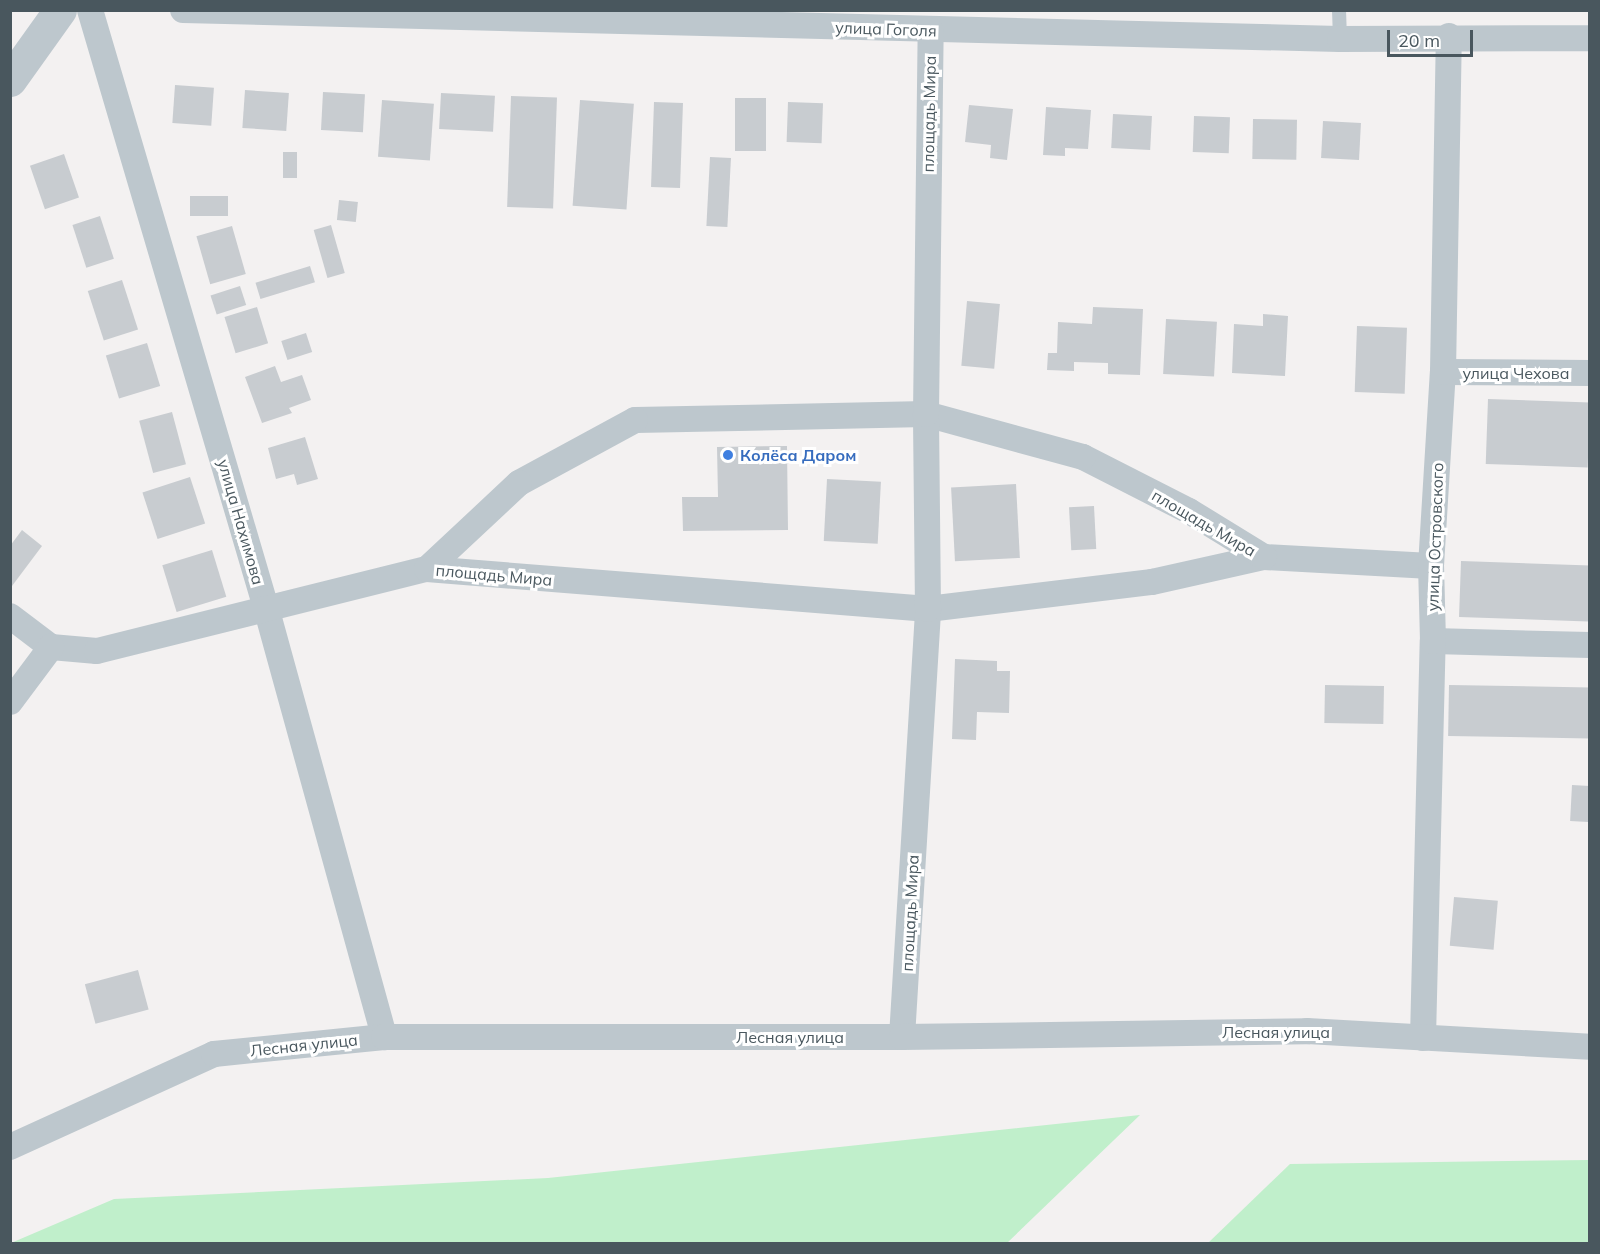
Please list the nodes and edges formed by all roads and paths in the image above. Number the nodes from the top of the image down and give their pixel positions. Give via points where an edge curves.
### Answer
1 (60, 10) edge
2 (90, 10) edge
3 (183, 10) edge
4 (1339, 10) edge
5 (752, 17) edge
6 (932, 30) junction
7 (1449, 36) junction
8 (1590, 38) edge
9 (1340, 39) junction
10 (10, 80) edge
11 (1443, 372) junction
12 (1590, 373) edge
13 (926, 414) junction
14 (1264, 557) junction
15 (1431, 566) junction
16 (427, 569) junction
17 (928, 609) junction
18 (267, 611) junction
19 (10, 616) edge
20 (1433, 641) junction
21 (1590, 645) edge
22 (51, 647) junction
23 (10, 702) edge
24 (384, 1036) junction
25 (902, 1037) junction
26 (1423, 1038) junction
27 (1590, 1047) edge
28 (10, 1147) edge

1 - 10 street
2 - 18 street, улица Нахимова
3 - 5 street, улица Гоголя
4 - 9 lane
5 - 6 street, улица Гоголя
6 - 9 street, улица Гоголя
6 - 13 street, площадь Мира
7 - 8 street, улица Гоголя
7 - 9 street, улица Гоголя
7 - 11 street, улица Островского
11 - 12 street, улица Чехова
11 - 15 street, улица Островского
13 - 14 street, площадь Мира via 1083,457 1190,511
13 - 16 street, площадь Мира via 635,420 519,483
13 - 17 street, площадь Мира
14 - 15 street
14 - 17 street, площадь Мира via 1152,582
15 - 20 street, улица Островского
16 - 17 street, площадь Мира
16 - 18 street
17 - 25 street, площадь Мира
18 - 22 street via 96,651
18 - 24 street, улица Нахимова
19 - 22 street
20 - 21 street
20 - 26 street, улица Островского
22 - 23 street
24 - 25 street, Лесная улица
24 - 28 street, Лесная улица via 214,1054
25 - 26 street, Лесная улица via 1307,1030
26 - 27 street, Лесная улица

